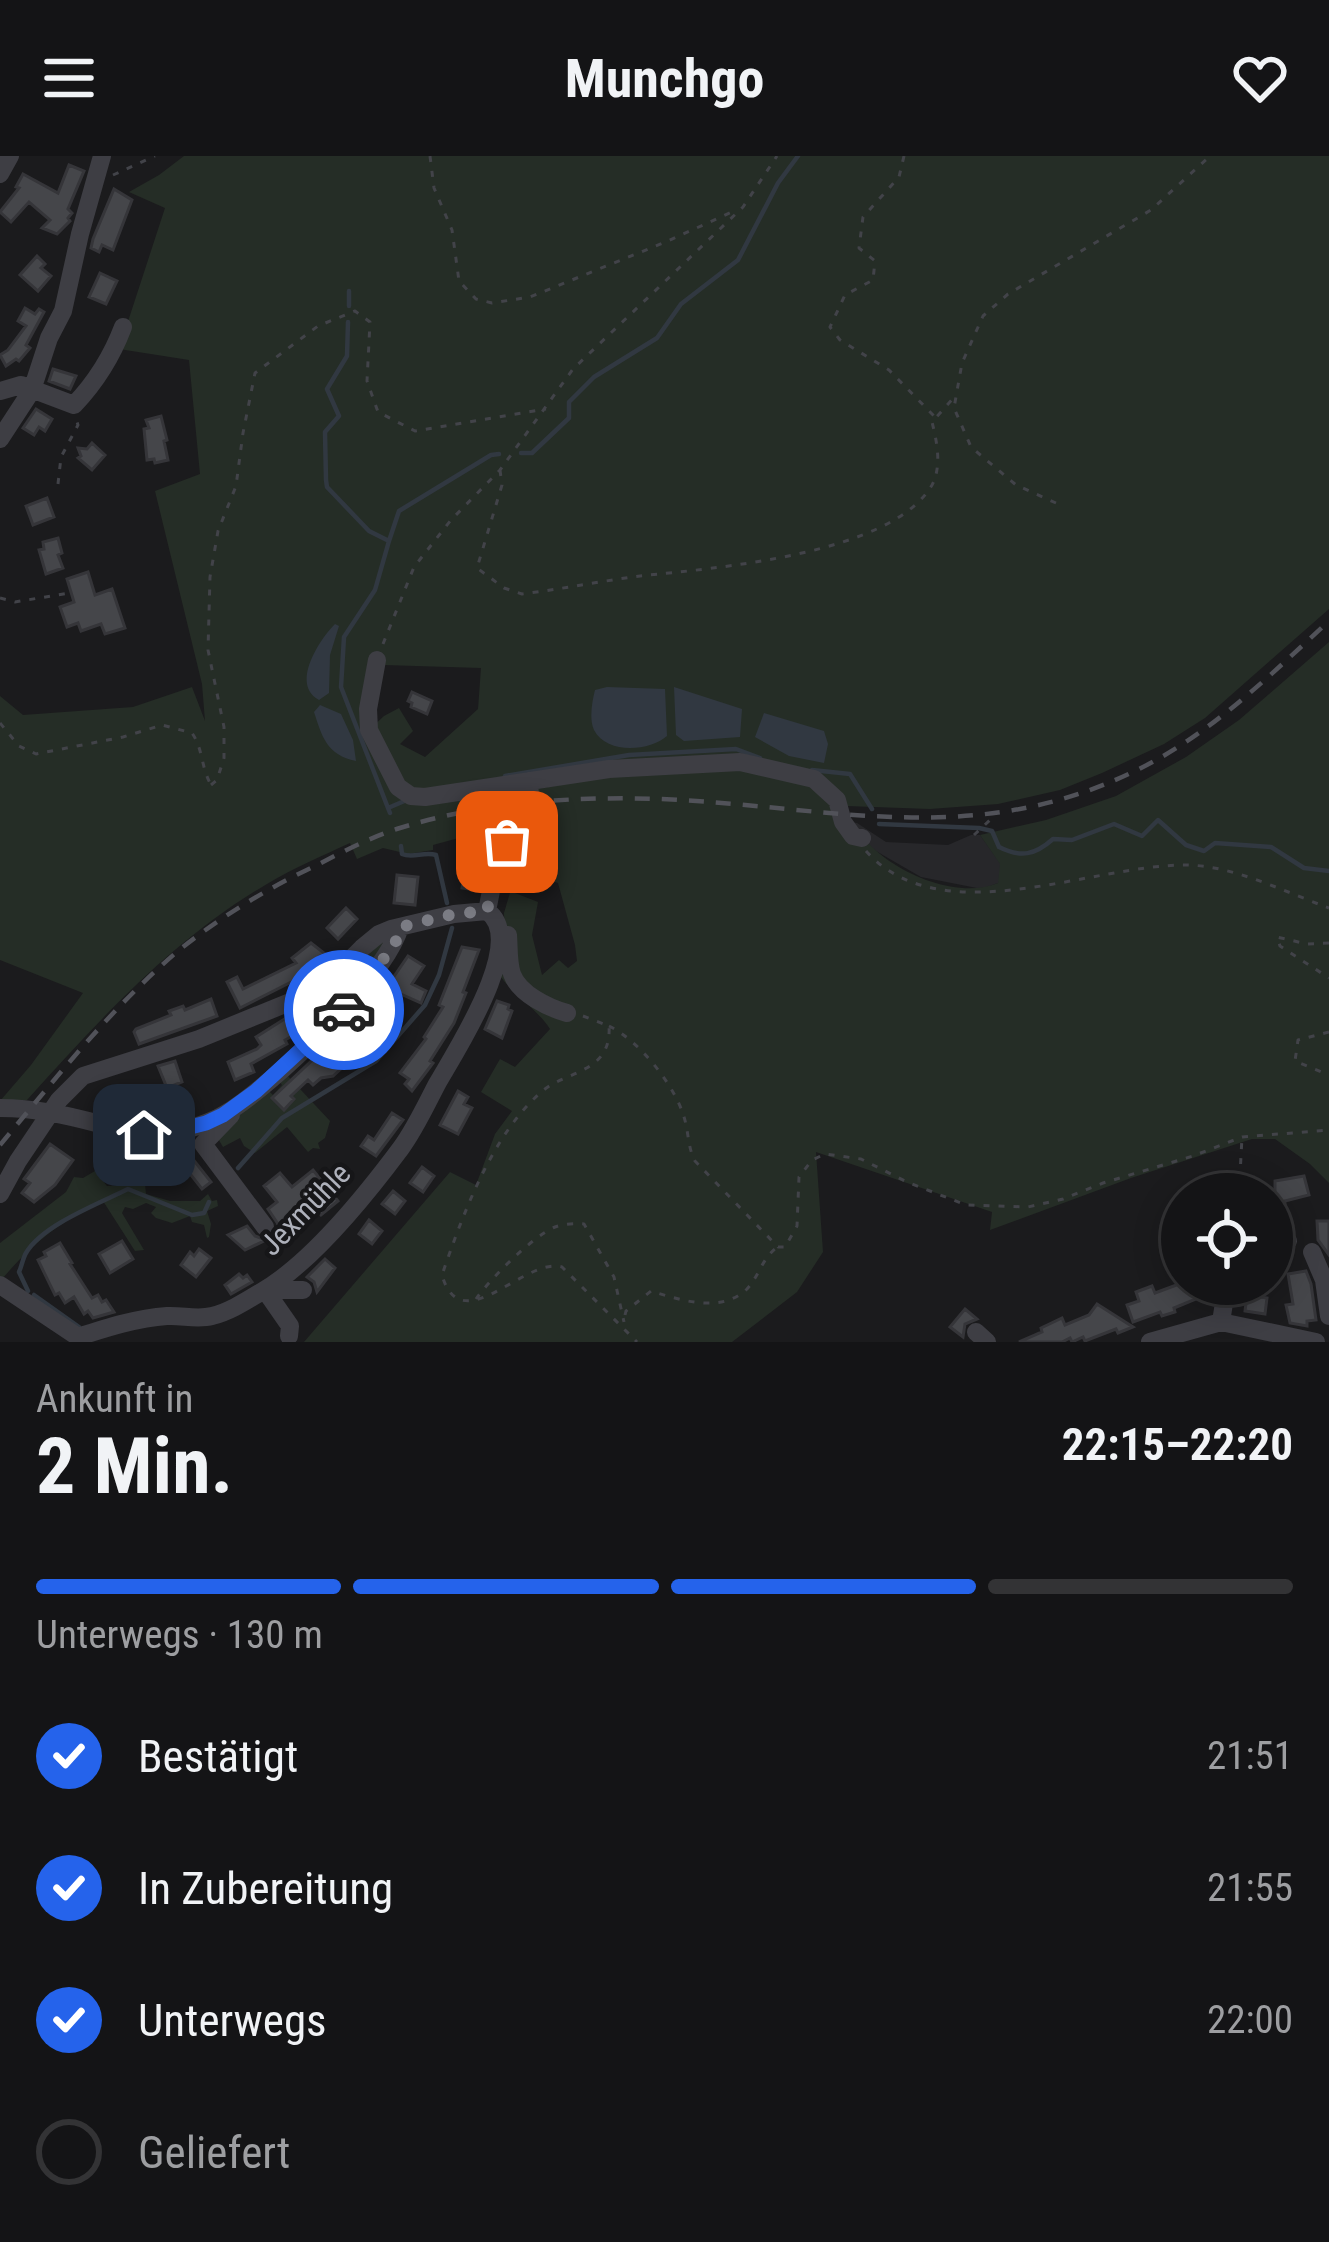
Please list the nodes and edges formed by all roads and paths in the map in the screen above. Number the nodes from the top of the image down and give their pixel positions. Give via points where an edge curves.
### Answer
1 (10, 156) edge
2 (102, 156) edge
3 (155, 156) edge
4 (430, 156) edge
5 (777, 156) edge
6 (904, 156) edge
7 (1210, 156) edge
8 (0, 174) edge
9 (95, 178) junction
10 (743, 207) junction
11 (122, 327) dead end
12 (32, 390) junction
13 (0, 391) edge
14 (956, 395) junction
15 (74, 405) junction
16 (546, 409) junction
17 (934, 420) junction
18 (0, 439) edge
19 (500, 470) junction
20 (58, 484) dead end
21 (1056, 503) dead end
22 (69, 593) dead end
23 (0, 598) edge
24 (377, 660) joint
25 (0, 723) edge
26 (530, 781) junction
27 (990, 822) dead end
28 (974, 835) dead end
29 (858, 837) joint
30 (1329, 908) edge
31 (490, 913) junction
32 (400, 927) junction
33 (1329, 943) edge
34 (1329, 978) edge
35 (568, 1013) joint
36 (609, 1026) junction
37 (1329, 1032) edge
38 (1329, 1075) edge
39 (251, 1095) junction
40 (0, 1108) edge
41 (54, 1112) junction
42 (1329, 1130) edge
43 (1242, 1137) junction
44 (1240, 1173) edge
45 (0, 1194) edge
46 (265, 1227) dead end
47 (778, 1247) junction
48 (1312, 1252) dead end
49 (0, 1285) edge
50 (265, 1290) junction
51 (302, 1290) dead end
52 (474, 1301) junction
53 (1224, 1305) edge
54 (1329, 1316) edge
55 (1221, 1322) junction
56 (624, 1325) junction
57 (290, 1336) dead end
58 (637, 1342) edge
59 (1150, 1342) edge
60 (1316, 1342) edge

1 - 8 street
2 - 9 street
3 - 9 path
4 - 10 path via 459,280 476,299 492,302 530,297
5 - 10 path
6 - 17 path via 899,177 863,217 859,248 875,262 873,280 845,295 830,328 889,370
7 - 14 path via 1151,210 983,316
9 - 12 street via 68,296
10 - 16 path via 573,369
11 - 15 street
12 - 13 street
12 - 15 street
12 - 18 street
14 - 17 path
14 - 21 path via 971,447 1016,485
15 - 20 path via 78,425
16 - 19 path
16 - 25 path via 415,431 378,412 367,381 370,322 355,311 318,326 255,373 236,486 218,532 208,650 224,727 217,780 211,785 192,733 162,725 36,754
17 - 19 path via 937,463 927,492 853,539 770,559 522,593 478,568
19 - 24 path via 414,567
22 - 23 path
24 - 26 street via 369,730 398,787 425,797
26 - 29 street via 740,762 814,779
26 - 31 street, Jexmühle via 531,810 497,861
27 - 28 path
29 - 30 path via 896,876 967,892 1205,866
31 - 32 street
31 - 35 street via 507,917 515,981
31 - 50 street, Jexmühle via 498,954 481,1007 404,1145 330,1234
32 - 39 street via 351,1002
32 - 41 street via 379,934 312,993 83,1076
33 - 34 path via 1277,937
35 - 36 path
36 - 47 path via 642,1050 675,1094 694,1161
36 - 52 path via 604,1051 587,1070 545,1087 494,1152 442,1275 453,1298
37 - 38 path via 1298,1040 1295,1060
39 - 41 street via 206,1123 155,1136
39 - 46 street via 203,1144
40 - 41 street
41 - 45 street
42 - 43 path
43 - 44 path
43 - 47 path via 1028,1207 966,1205 860,1159 825,1154 799,1177 797,1226
47 - 56 path via 744,1292 712,1304 651,1291 626,1311
48 - 54 street
49 - 50 street, Jexmühle via 78,1337 164,1316 217,1316
50 - 51 street
50 - 57 street
52 - 56 path via 553,1264
52 - 56 path via 554,1227 579,1222 608,1265
53 - 55 street
55 - 59 street
55 - 60 street
56 - 58 path

